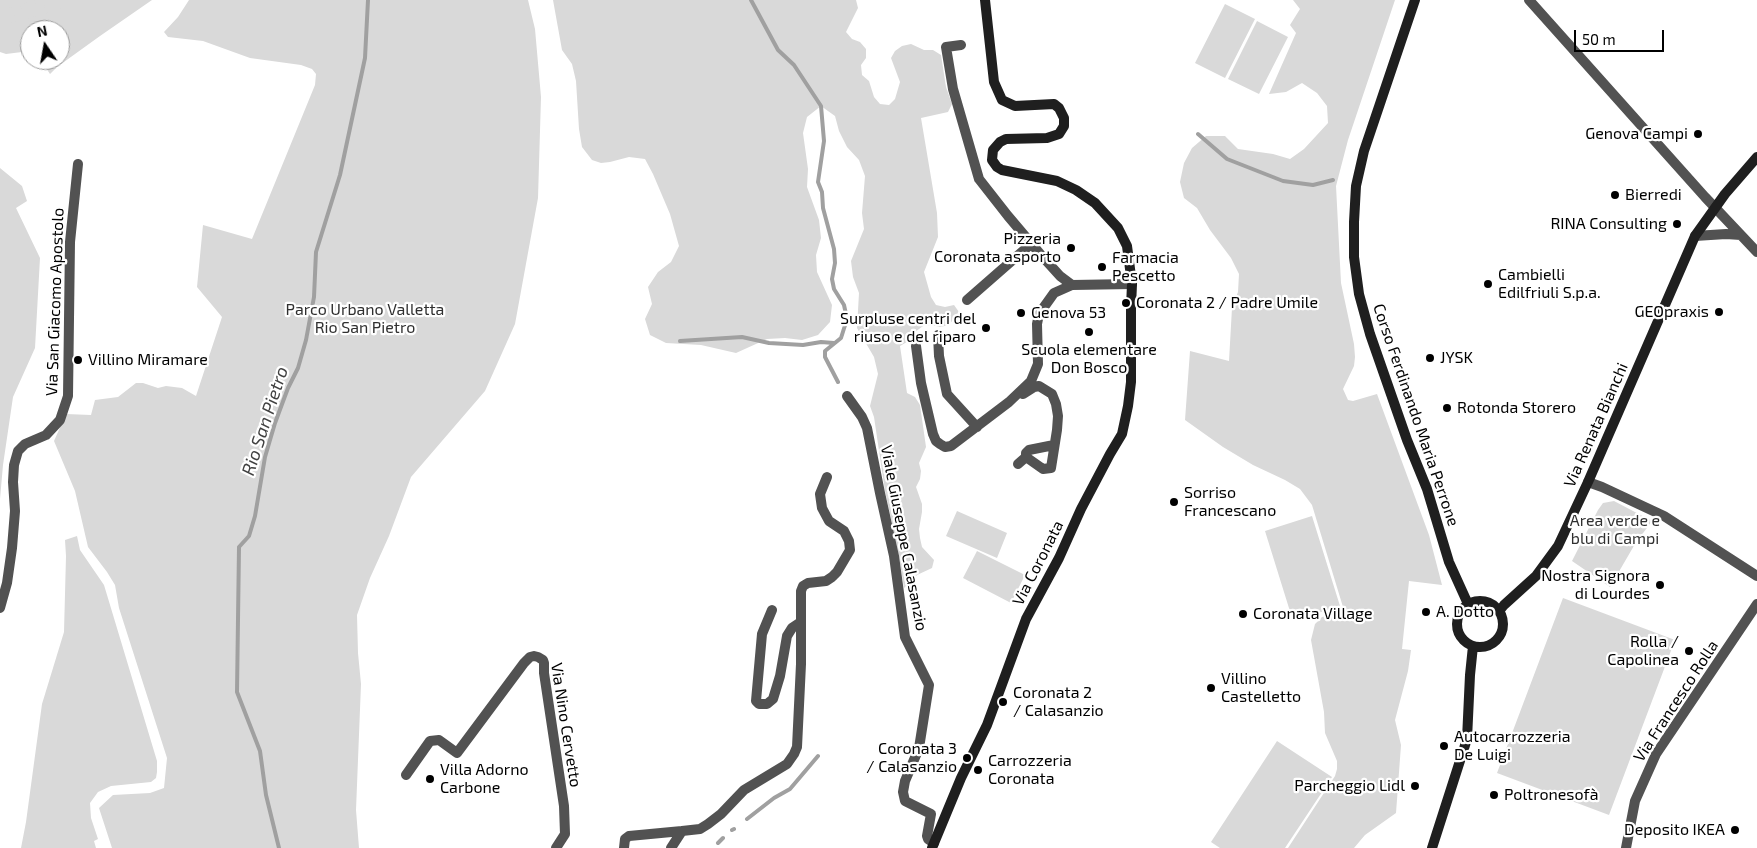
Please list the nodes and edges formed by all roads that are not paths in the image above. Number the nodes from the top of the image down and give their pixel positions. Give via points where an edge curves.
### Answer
1 (985, 0) edge
2 (1415, 0) edge
3 (1530, 0) edge
4 (961, 45) dead end
5 (1757, 158) edge
6 (78, 164) dead end
7 (1715, 207) junction
8 (1741, 235) junction
9 (1694, 236) junction
10 (1031, 244) junction
11 (1757, 252) edge
12 (1132, 284) junction
13 (1072, 285) junction
14 (967, 300) dead end
15 (938, 335) dead end
16 (916, 346) dead end
17 (847, 396) dead end
18 (1009, 402) junction
19 (977, 427) junction
20 (1054, 445) junction
21 (827, 477) dead end
22 (1588, 482) junction
23 (1757, 576) edge
24 (1468, 604) junction
25 (1757, 604) edge
26 (0, 608) edge
27 (772, 610) dead end
28 (1500, 610) junction
29 (801, 622) junction
30 (1473, 646) junction
31 (406, 775) dead end
32 (682, 831) junction
33 (933, 846) edge
34 (556, 848) edge
35 (624, 848) edge
36 (671, 848) edge
37 (1432, 848) edge
38 (1626, 848) edge

1 - 12 street, Via Coronata via 994,82 1002,100 1015,106 1054,104 1060,108 1064,118 1064,126 1058,134 1048,138 1000,142 993,150 994,164 1002,170 1057,180 1096,203 1118,228 1127,246
2 - 24 street, Corso Ferdinando Maria Perrone via 1362,160 1356,186 1354,257 1359,294 1370,334 1427,489 1449,562
3 - 7 street
4 - 10 street via 946,47 953,89 979,179
5 - 7 street, Via Renata Bianchi
6 - 26 street, Via San Giacomo Apostolo via 70,242 68,396 60,420 46,435 25,444 18,451 14,465 12,548
7 - 8 street
7 - 9 street, Via Renata Bianchi
8 - 9 street
8 - 11 street
9 - 22 street, Via Renata Bianchi
10 - 13 street
10 - 14 street
12 - 13 street
12 - 33 street, Via Coronata via 1131,382 1122,434 1026,619 987,725
13 - 18 street via 1054,293 1040,314 1037,324 1038,364 1030,381
15 - 19 street via 947,394
16 - 19 street via 921,383 936,441 945,447 951,446
17 - 33 street, Viale Giuseppe Calasanzio via 867,428 894,556 905,637 929,685 919,748 903,792 905,801 931,814 927,836
18 - 19 street
18 - 20 street via 1034,387 1040,386 1052,394 1058,416
20 - 20 street via 1050,468 1043,469 1022,460 1029,450
21 - 29 street via 820,494 822,508 829,521 844,531 850,550 832,578 803,586
22 - 23 street via 1664,516
22 - 28 street, Via Renata Bianchi via 1558,546 1536,576
24 - 28 street via 1489,602
24 - 30 street via 1461,610 1457,626 1465,642
25 - 38 street, Via Francesco Rolla via 1656,754 1635,800
27 - 29 street via 762,634 756,694 759,704 767,704 773,699 787,636
28 - 30 street via 1504,626 1497,641 1481,648
29 - 32 street via 797,747 794,754 788,764 744,790 708,824 700,829
30 - 37 street via 1467,739
31 - 34 street, Via Nino Cervetto via 430,741 439,740 457,753 524,664 530,657 538,657 544,663 564,806 565,834
32 - 35 street via 629,836 625,839
32 - 36 street

